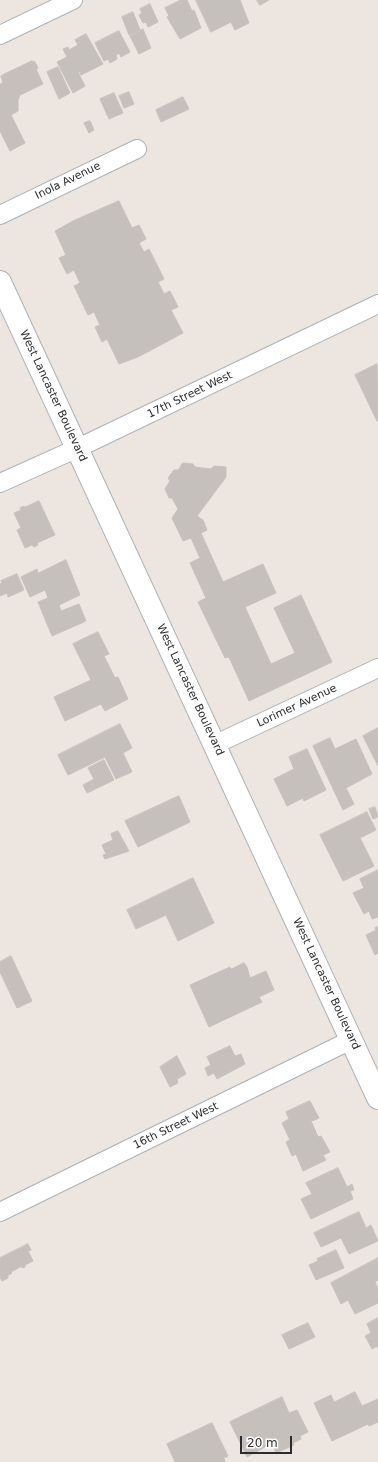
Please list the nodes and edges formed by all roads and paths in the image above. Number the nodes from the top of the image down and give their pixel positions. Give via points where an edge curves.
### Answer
1 (73, 0) edge
2 (0, 35) edge
3 (137, 149) dead end
4 (0, 215) edge
5 (0, 282) edge
6 (378, 304) edge
7 (78, 448) junction
8 (0, 483) edge
9 (378, 668) edge
10 (216, 744) junction
11 (351, 1040) junction
12 (378, 1098) edge
13 (0, 1212) edge

1 - 2 street
3 - 4 street, Inola Avenue
5 - 7 street, West Lancaster Boulevard
6 - 7 street, 17th Street West
7 - 8 street, 17th Street West
7 - 10 street, West Lancaster Boulevard
9 - 10 street, Lorimer Avenue
10 - 11 street, West Lancaster Boulevard
11 - 12 street, West Lancaster Boulevard
11 - 13 street, 16th Street West

